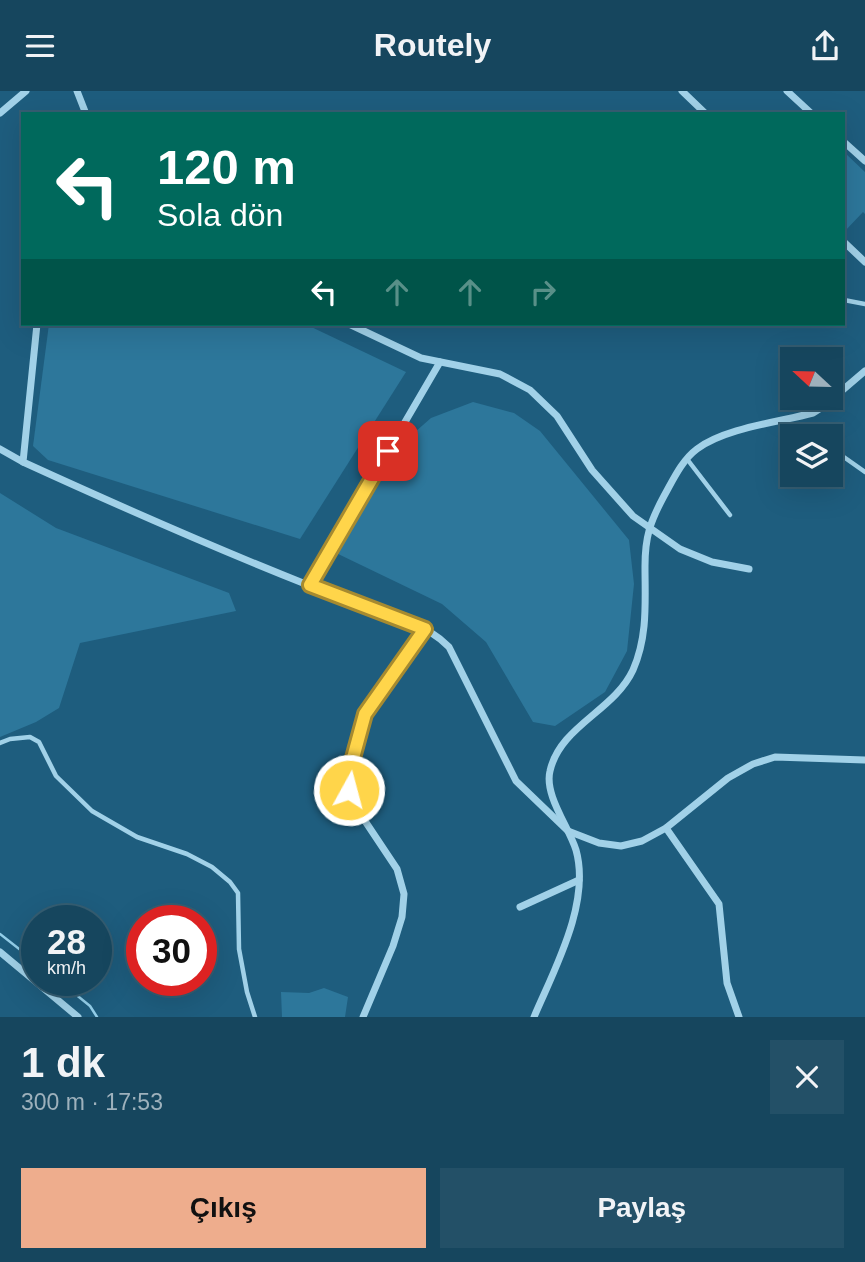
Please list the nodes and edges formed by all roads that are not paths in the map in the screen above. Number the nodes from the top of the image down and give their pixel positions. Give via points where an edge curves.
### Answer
1 (26, 91) edge
2 (77, 91) edge
3 (682, 91) edge
4 (787, 91) edge
5 (804, 106) junction
6 (85, 112) edge
7 (704, 112) edge
8 (799, 112) edge
9 (810, 112) edge
10 (0, 113) edge
11 (845, 143) edge
12 (865, 161) edge
13 (845, 243) edge
14 (865, 262) edge
15 (845, 300) edge
16 (865, 304) edge
17 (37, 326) edge
18 (353, 326) edge
19 (440, 362) junction
20 (865, 371) edge
21 (0, 449) edge
22 (843, 456) edge
23 (687, 459) junction
24 (23, 462) junction
25 (865, 472) edge
26 (730, 515) dead end
27 (648, 527) junction
28 (748, 569) dead end
29 (310, 585) junction
30 (425, 629) junction
31 (0, 743) edge
32 (865, 760) edge
33 (666, 828) junction
34 (568, 831) junction
35 (579, 880) junction
36 (520, 907) dead end
37 (0, 952) edge
38 (78, 1017) edge
39 (256, 1017) edge
40 (363, 1017) edge
41 (534, 1017) edge
42 (739, 1017) edge

1 - 10 street
2 - 6 street
3 - 7 street
4 - 5 street
5 - 8 street
5 - 9 street
11 - 12 street
13 - 14 street
15 - 16 lane
17 - 24 street
18 - 19 street via 421,358
19 - 27 street via 500,374 530,390 556,416 592,470
19 - 29 street
20 - 23 street via 813,413 736,431 699,448
21 - 24 street
22 - 25 lane
23 - 26 lane
23 - 27 street
24 - 29 street via 163,526
27 - 28 street via 680,549
27 - 34 street via 646,618 632,672 617,694 572,733 549,772 549,787
29 - 30 street
30 - 34 street via 449,647 516,781
30 - 40 street via 368,708 350,769 353,803 397,869 404,894 396,936
31 - 39 lane via 30,737 39,742 57,776 92,811 137,837 187,854 230,882 239,893 239,949
32 - 33 street via 775,757 729,778
33 - 34 street via 621,846
33 - 42 street via 719,904 727,983
34 - 35 street via 577,852
35 - 36 street
35 - 41 street via 568,937
37 - 38 street

